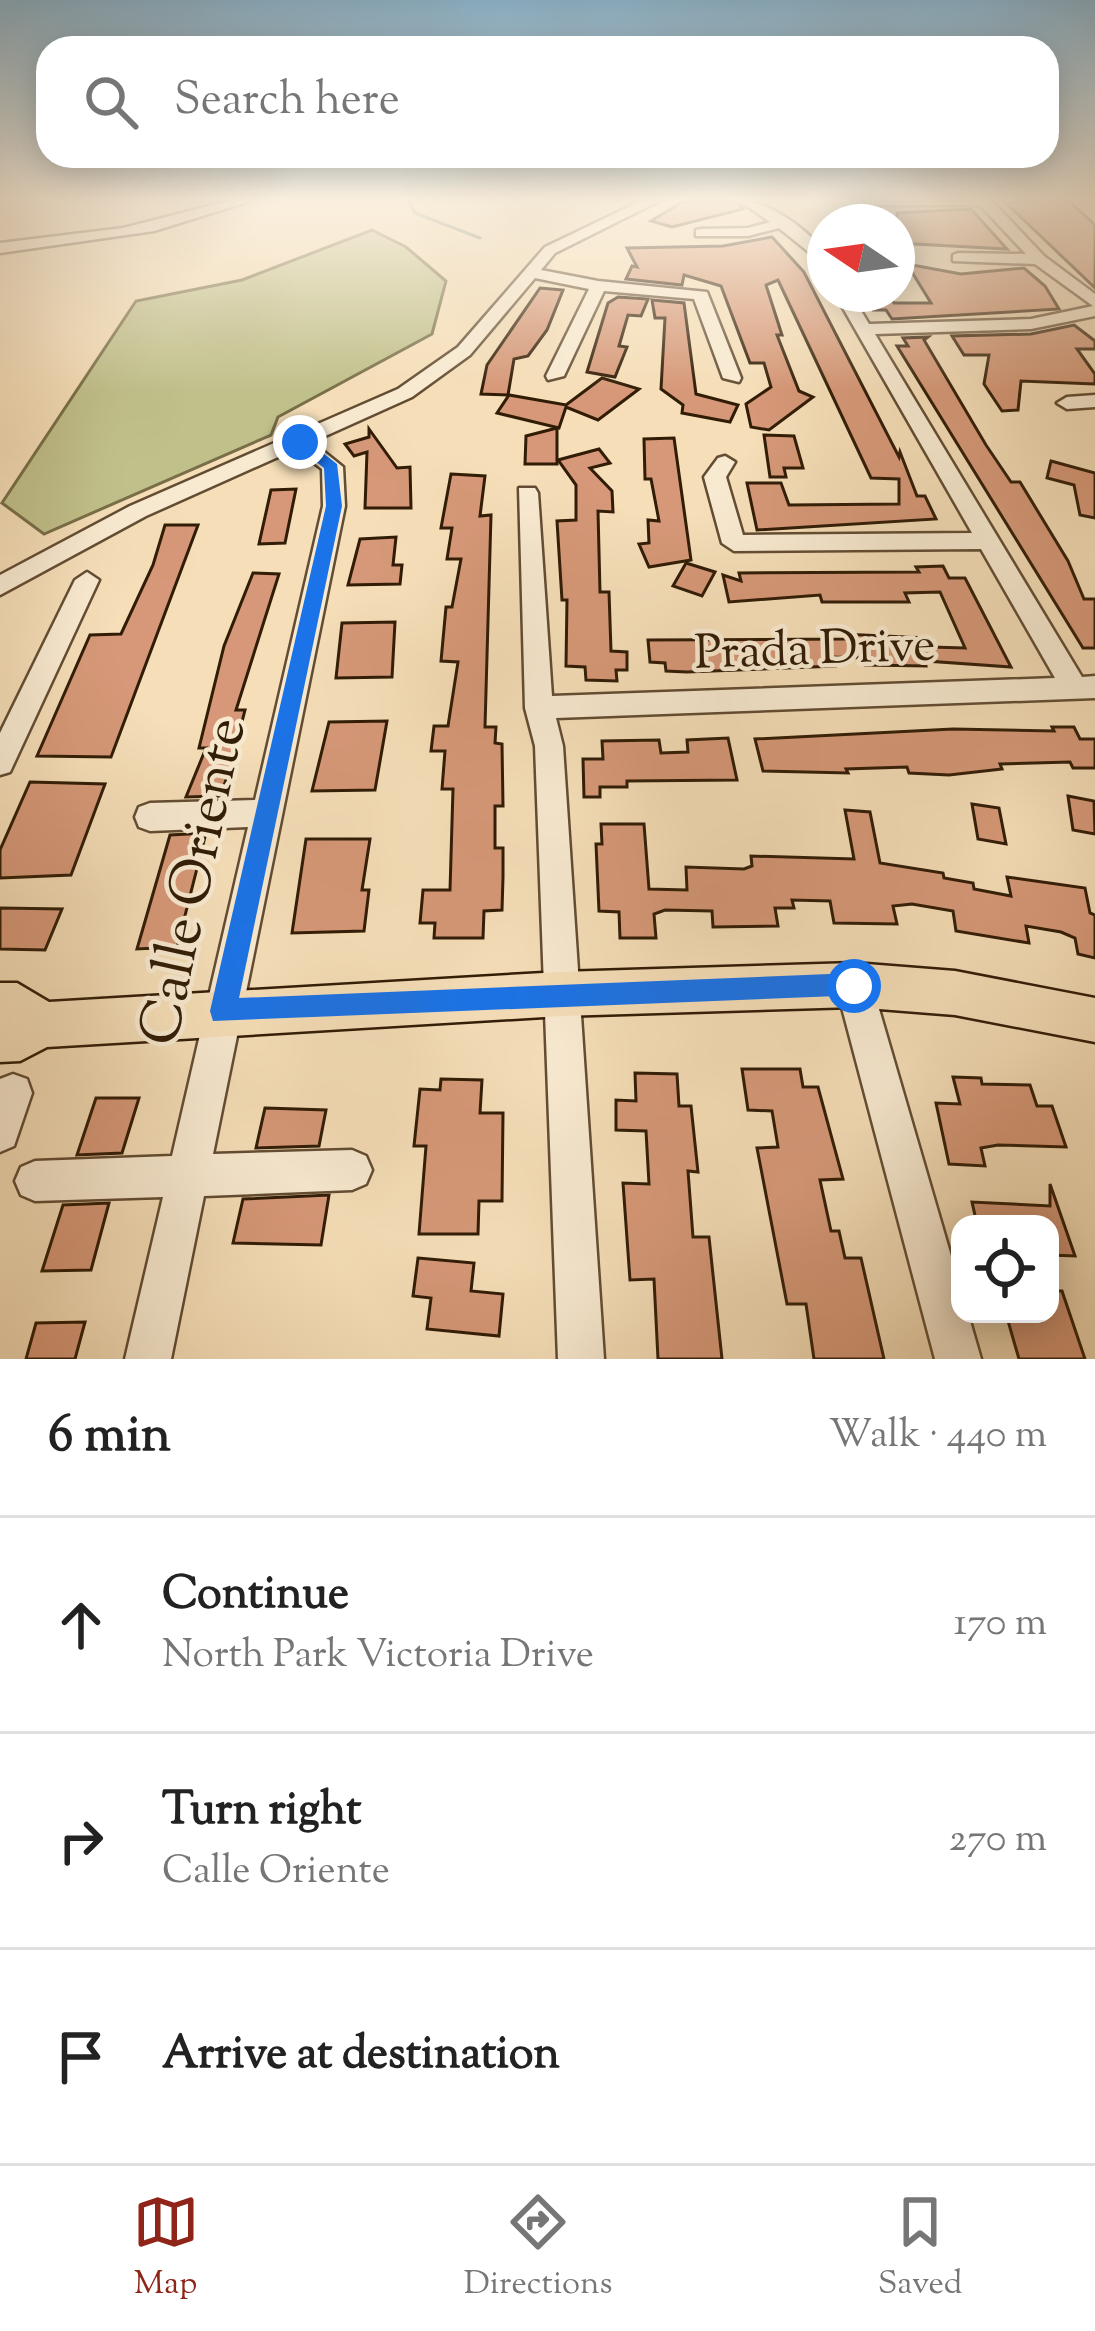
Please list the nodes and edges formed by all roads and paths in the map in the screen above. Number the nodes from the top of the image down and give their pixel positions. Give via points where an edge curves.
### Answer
1 (537, 264) edge
2 (1044, 264) edge
3 (528, 272) junction
4 (598, 286) junction
5 (1095, 306) edge
6 (853, 312) edge
7 (862, 328) junction
8 (555, 376) dead end
9 (732, 378) dead end
10 (1095, 401) edge
11 (1067, 403) dead end
12 (300, 442) junction
13 (724, 462) dead end
14 (527, 493) dead end
15 (992, 541) junction
16 (86, 580) dead end
17 (0, 586) edge
18 (1085, 688) edge
19 (539, 708) junction
20 (0, 763) edge
21 (266, 813) junction
22 (150, 817) dead end
23 (854, 986) junction
24 (561, 994) junction
25 (0, 1005) edge
26 (223, 1011) junction
27 (1095, 1020) edge
28 (21, 1032) edge
29 (14, 1093) dead end
30 (0, 1132) edge
31 (352, 1170) dead end
32 (188, 1174) junction
33 (35, 1181) dead end
34 (148, 1359) edge
35 (581, 1359) edge
36 (958, 1359) edge

1 - 3 street
2 - 5 street
3 - 4 street
3 - 12 street via 438,371
4 - 8 street
4 - 9 street via 701,295
5 - 7 street via 1059,322
6 - 7 street
7 - 15 street
10 - 11 street
12 - 17 street via 138,511
12 - 21 street, Calle Oriente via 332,467 334,506
13 - 15 street via 716,477 734,543
14 - 19 street
15 - 18 street
16 - 20 street
18 - 19 street, Prada Drive
19 - 24 street via 549,746
21 - 22 street
21 - 26 street, Calle Oriente
23 - 24 main road
23 - 27 main road via 955,993
23 - 36 street
24 - 26 main road
24 - 35 street
25 - 28 main road via 17,1005
26 - 28 main road
26 - 32 street, Calle Oriente
29 - 30 street
31 - 32 street
32 - 33 street
32 - 34 street, Calle Oriente

